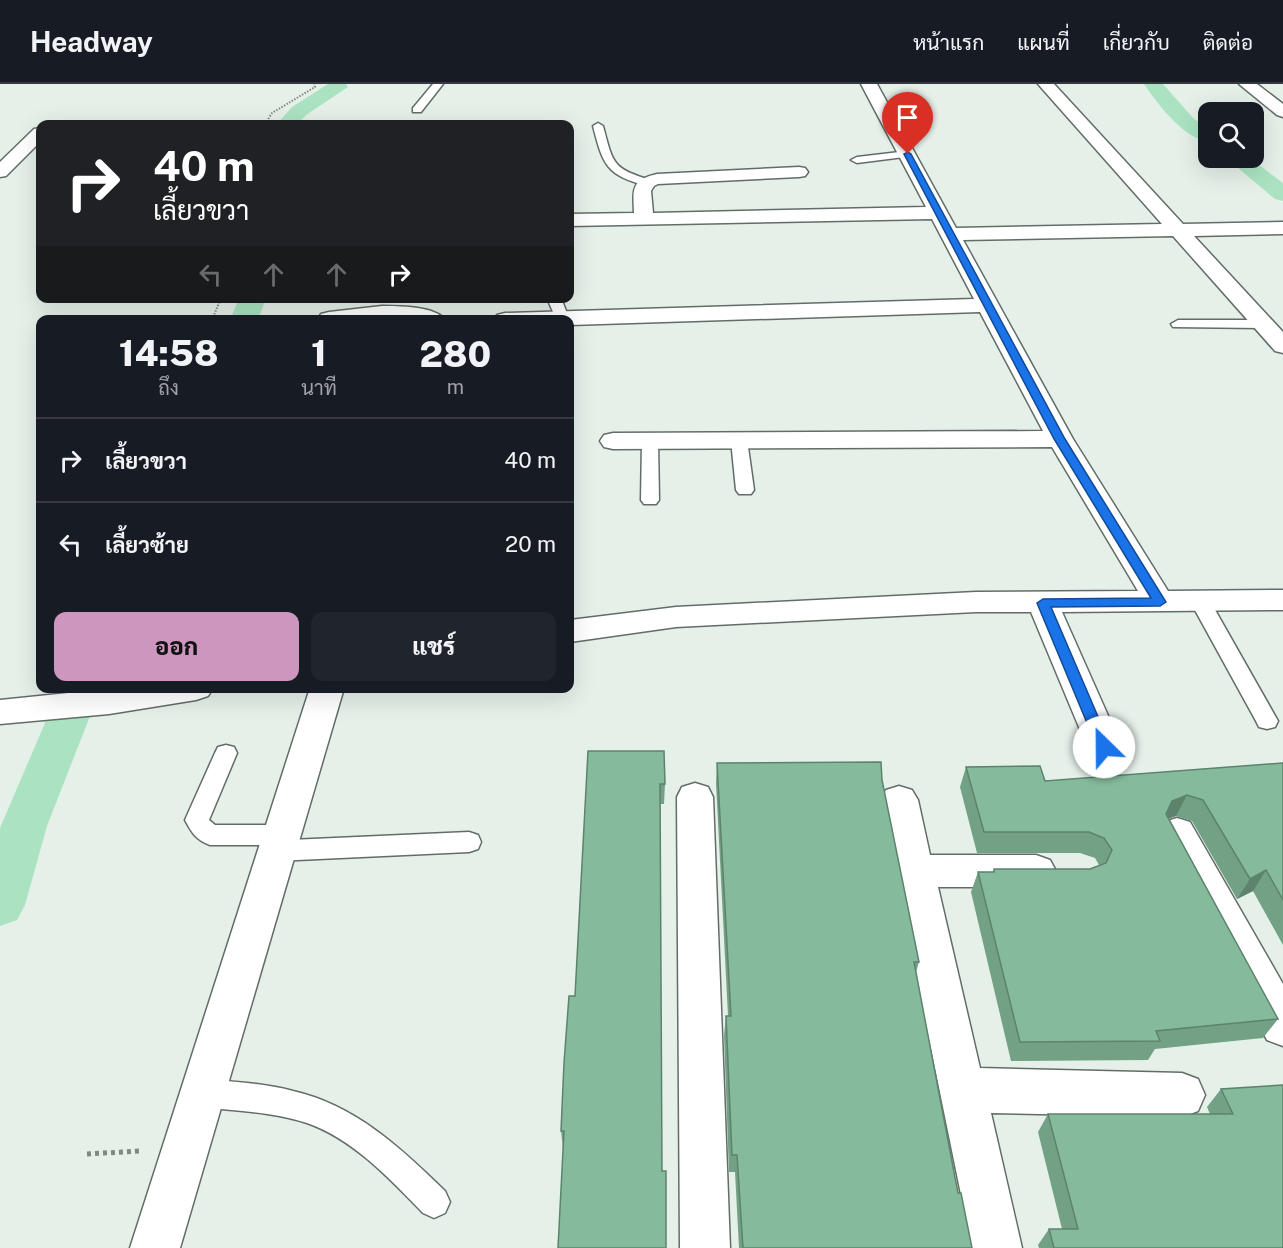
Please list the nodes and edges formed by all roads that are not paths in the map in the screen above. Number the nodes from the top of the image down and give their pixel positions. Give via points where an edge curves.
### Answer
1 (438, 84) edge
2 (869, 84) edge
3 (1046, 84) edge
4 (1247, 84) edge
5 (417, 110) dead end
6 (1283, 112) edge
7 (598, 126) dead end
8 (36, 137) edge
9 (908, 154) junction
10 (857, 160) dead end
11 (3, 166) edge
12 (799, 172) dead end
13 (647, 182) junction
14 (940, 213) junction
15 (644, 219) junction
16 (574, 220) edge
17 (1283, 228) edge
18 (1178, 230) junction
19 (951, 234) junction
20 (987, 305) junction
21 (558, 307) edge
22 (368, 315) edge
23 (420, 315) edge
24 (525, 315) edge
25 (1178, 324) dead end
26 (1262, 324) junction
27 (1283, 346) edge
28 (1059, 439) junction
29 (739, 440) junction
30 (613, 441) dead end
31 (650, 441) junction
32 (745, 490) dead end
33 (650, 500) dead end
34 (1283, 600) edge
35 (1200, 601) junction
36 (1160, 602) junction
37 (1043, 603) junction
38 (574, 630) edge
39 (165, 693) edge
40 (325, 693) edge
41 (15, 711) edge
42 (1267, 721) dead end
43 (1104, 747) dead end
44 (226, 753) dead end
45 (695, 797) dead end
46 (899, 800) dead end
47 (1177, 833) edge
48 (468, 842) dead end
49 (279, 843) junction
50 (1068, 871) edge
51 (915, 872) junction
52 (1283, 1026) edge
53 (962, 1090) junction
54 (202, 1093) junction
55 (1182, 1095) dead end
56 (434, 1202) dead end
57 (155, 1248) edge
58 (705, 1248) edge
59 (997, 1248) edge

1 - 5 lane
2 - 9 street
3 - 18 street
4 - 6 street
7 - 13 lane via 609,164 625,176
8 - 11 street
9 - 10 lane
9 - 14 street
12 - 13 street
13 - 15 street via 642,191
14 - 15 street
14 - 19 street
15 - 16 street
17 - 18 street
18 - 19 street
18 - 26 street
19 - 20 street
20 - 21 street
20 - 28 street
21 - 24 street
22 - 23 street
25 - 26 lane
26 - 27 street
28 - 29 street
28 - 36 street
29 - 31 street
29 - 32 lane
30 - 31 street
31 - 33 lane
34 - 35 street
35 - 36 street
35 - 42 lane
36 - 37 street
37 - 38 street via 976,602 676,616
37 - 43 street
39 - 41 street
40 - 49 street
44 - 49 lane via 197,820 202,829 210,835
45 - 58 street
46 - 51 street
47 - 52 street
48 - 49 lane
49 - 54 street
50 - 51 street
51 - 53 street
53 - 55 street
53 - 59 street
54 - 56 lane via 307,1108 330,1118 391,1160
54 - 57 street

